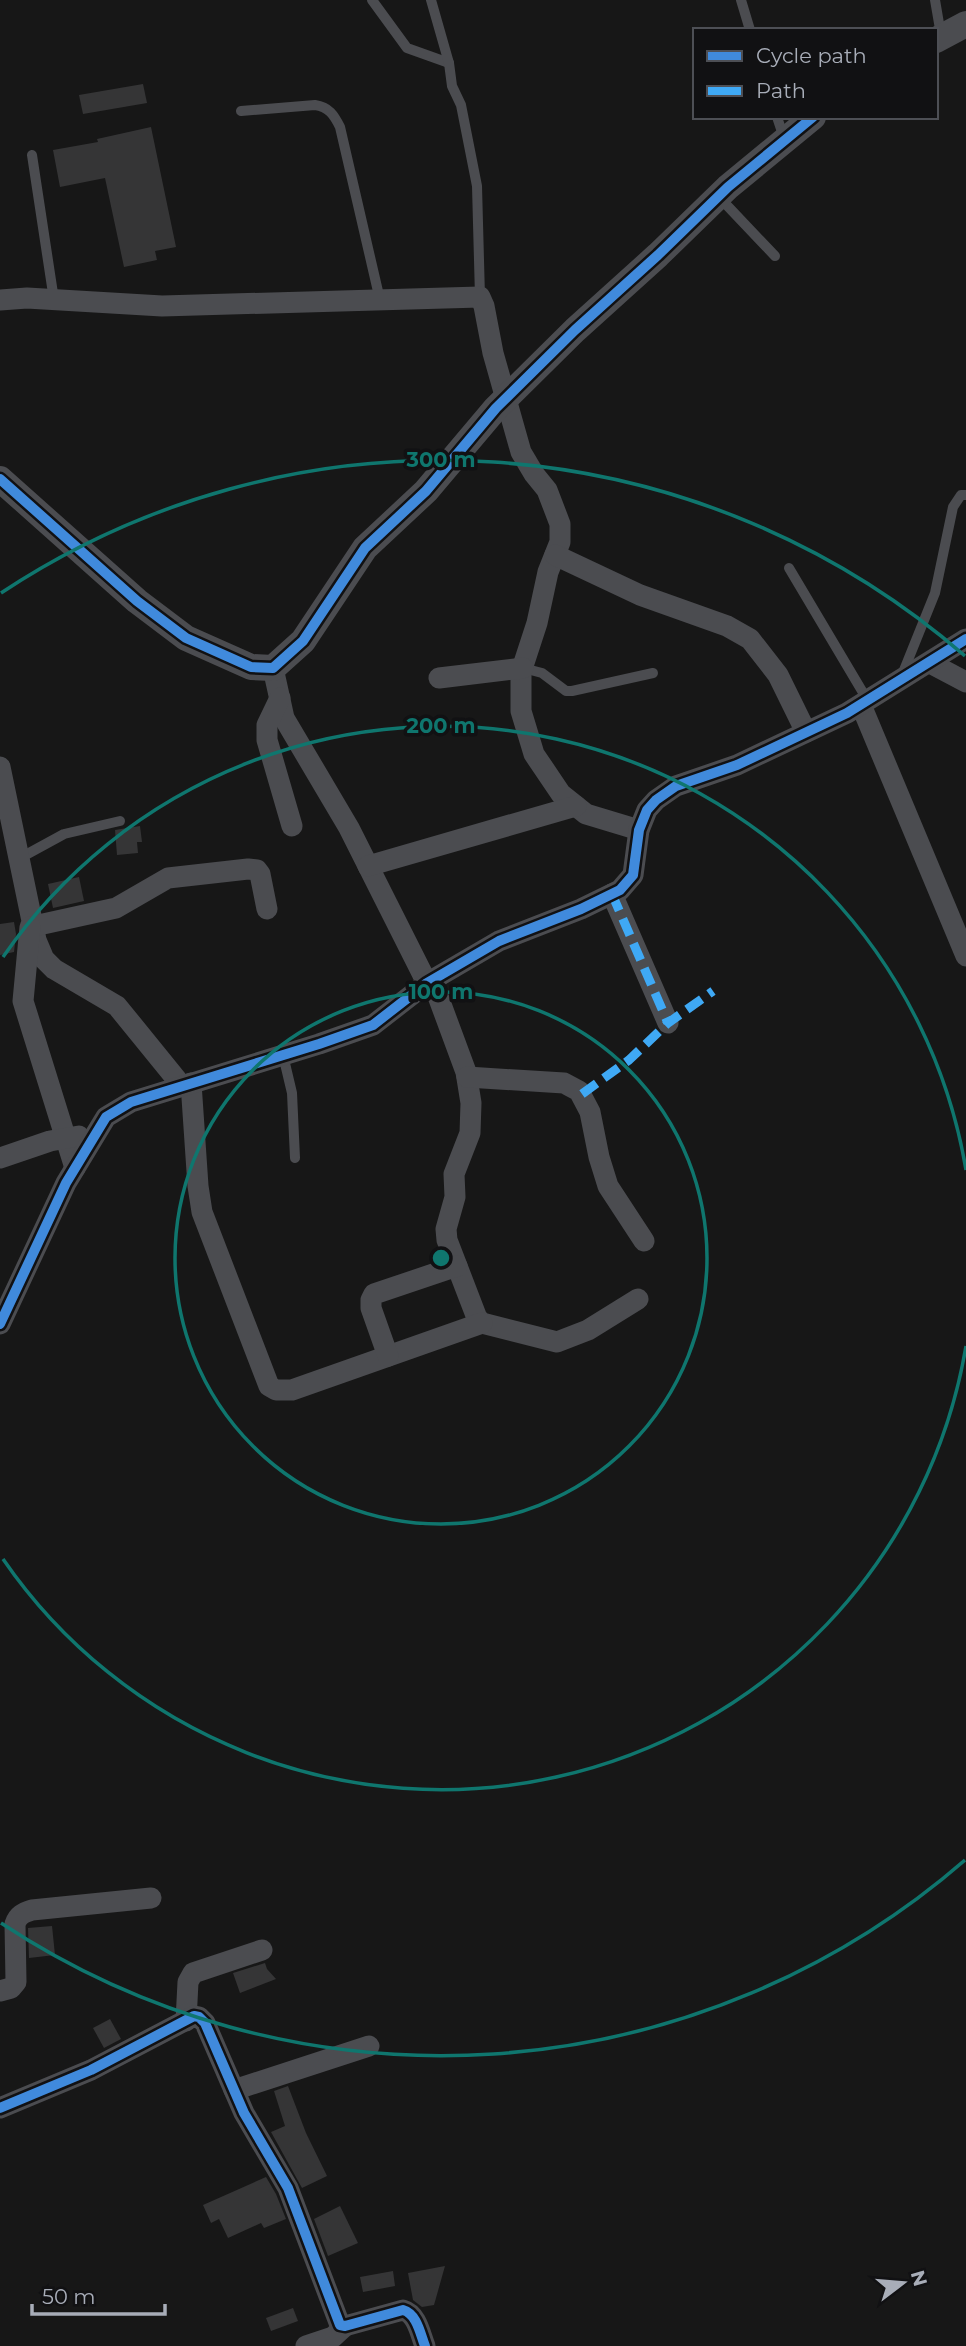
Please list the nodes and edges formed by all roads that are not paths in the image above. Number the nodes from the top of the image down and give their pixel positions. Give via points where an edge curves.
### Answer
1 (372, 0) edge
2 (431, 0) edge
3 (741, 0) edge
4 (935, 0) edge
5 (966, 24) edge
6 (749, 28) edge
7 (938, 28) edge
8 (939, 39) edge
9 (449, 63) junction
10 (241, 111) dead end
11 (808, 119) edge
12 (781, 129) edge
13 (32, 155) dead end
14 (719, 196) junction
15 (775, 256) dead end
16 (480, 297) junction
17 (0, 300) edge
18 (54, 300) junction
19 (380, 300) junction
20 (507, 397) junction
21 (0, 479) edge
22 (966, 495) edge
23 (555, 555) junction
24 (789, 568) dead end
25 (966, 639) edge
26 (930, 663) junction
27 (273, 668) junction
28 (523, 668) junction
29 (653, 673) dead end
30 (439, 678) dead end
31 (901, 681) junction
32 (966, 682) edge
33 (280, 698) junction
34 (864, 703) junction
35 (806, 733) junction
36 (0, 767) edge
37 (576, 806) junction
38 (120, 821) dead end
39 (292, 826) dead end
40 (639, 830) junction
41 (20, 858) junction
42 (368, 866) junction
43 (612, 894) junction
44 (267, 909) dead end
45 (32, 919) junction
46 (966, 956) edge
47 (429, 981) junction
48 (668, 1023) dead end
49 (283, 1055) junction
50 (467, 1077) junction
51 (186, 1084) junction
52 (96, 1133) junction
53 (67, 1138) junction
54 (0, 1158) edge
55 (295, 1158) dead end
56 (75, 1168) junction
57 (644, 1241) dead end
58 (457, 1266) junction
59 (638, 1299) dead end
60 (482, 1323) junction
61 (0, 1324) edge
62 (388, 1356) junction
63 (151, 1898) dead end
64 (262, 1950) dead end
65 (0, 1991) edge
66 (186, 2021) junction
67 (369, 2046) dead end
68 (233, 2090) junction
69 (0, 2108) edge
70 (345, 2326) junction
71 (306, 2346) edge
72 (425, 2346) edge

1 - 9 lane via 407,48
2 - 9 lane
3 - 6 lane
4 - 7 lane
5 - 8 street
9 - 16 lane via 477,186
10 - 19 lane via 315,105 334,115
11 - 12 street
12 - 14 street
13 - 18 lane
14 - 15 lane
14 - 20 street
16 - 19 street
16 - 20 street
17 - 18 street
18 - 19 street via 162,306
20 - 23 street via 521,452 547,490 560,524
20 - 27 street via 426,491 365,548 303,641
21 - 27 street via 136,601 186,638 251,667
22 - 31 lane via 953,507 935,593
23 - 28 street
23 - 35 street via 750,639 778,675
24 - 34 lane
25 - 26 street
26 - 31 street
26 - 32 street
27 - 33 street
28 - 29 lane via 542,673 566,691
28 - 30 street
28 - 37 street via 521,711 534,754 561,794
31 - 34 street
33 - 39 street via 267,725 267,740
33 - 42 street via 284,718
34 - 35 street
34 - 46 street
35 - 40 street via 737,765 676,786 647,810
36 - 41 street
37 - 40 street via 586,814
37 - 42 street
38 - 41 lane via 64,834
40 - 43 street via 633,875
41 - 45 street
42 - 47 street
43 - 47 street via 499,941
43 - 48 street
44 - 45 street via 260,874 248,869 167,878 116,908
45 - 51 street via 44,959 117,1006
45 - 53 street via 23,1001
47 - 49 street via 373,1025
47 - 50 street
49 - 51 street
49 - 55 lane via 292,1093
50 - 57 street via 564,1083 579,1091 590,1111 612,1196
50 - 58 street via 470,1133 454,1174 455,1197 446,1229
51 - 52 street via 131,1102 106,1117
51 - 62 street via 202,1212 269,1386 276,1391 292,1390
52 - 53 street
52 - 56 street
53 - 54 street
53 - 56 street
56 - 61 street
58 - 60 street
58 - 62 street via 374,1294 371,1308
59 - 60 street via 588,1330 557,1342
60 - 62 street
63 - 65 street via 23,1913 15,1924 16,1982
64 - 66 street via 193,1973 188,1982
66 - 68 street via 194,2016 205,2023
66 - 69 street via 91,2070
67 - 68 street
68 - 70 street via 288,2189 334,2315
70 - 71 street via 333,2337
70 - 72 street via 408,2311

